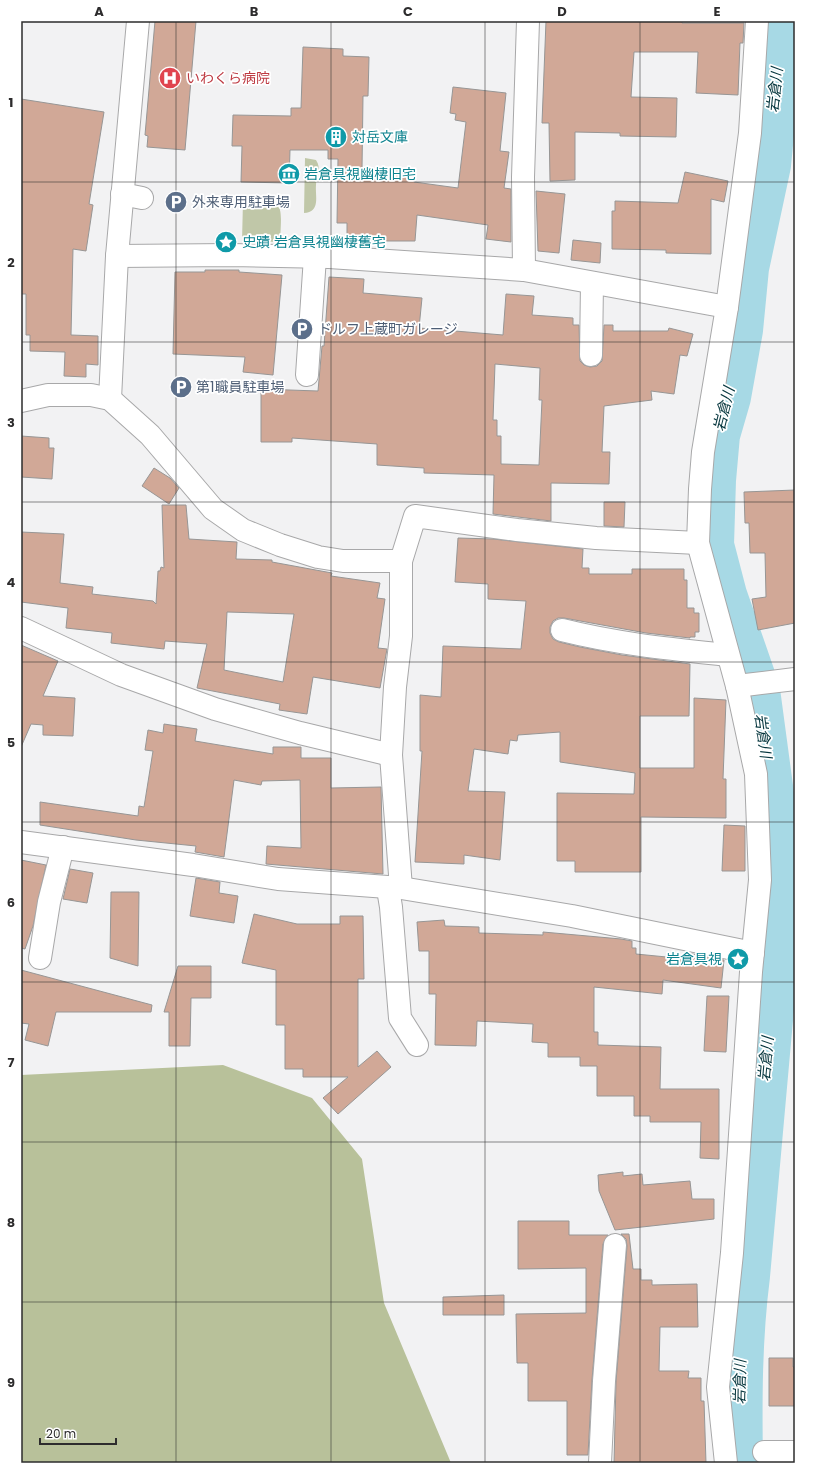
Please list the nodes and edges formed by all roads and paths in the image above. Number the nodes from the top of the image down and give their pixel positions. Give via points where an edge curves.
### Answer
1 (138, 21) edge
2 (528, 21) edge
3 (757, 21) edge
4 (117, 256) junction
5 (315, 257) junction
6 (524, 270) junction
7 (592, 283) junction
8 (727, 307) junction
9 (591, 355) dead end
10 (307, 376) dead end
11 (110, 399) junction
12 (21, 401) edge
13 (698, 543) junction
14 (401, 561) junction
15 (21, 628) edge
16 (562, 630) dead end
17 (728, 655) junction
18 (788, 680) edge
19 (739, 686) junction
20 (391, 755) junction
21 (21, 842) edge
22 (64, 847) junction
23 (395, 888) junction
24 (753, 953) junction
25 (40, 958) dead end
26 (417, 1046) dead end
27 (615, 1244) dead end
28 (764, 1452) dead end
29 (795, 1452) edge
30 (600, 1463) edge
31 (726, 1463) edge

1 - 4 street via 132,196
2 - 6 street via 523,177
3 - 8 street via 750,133
4 - 5 street
4 - 11 street
5 - 6 street
5 - 10 street
6 - 7 street
7 - 8 street
7 - 9 street
8 - 13 street via 703,452
11 - 12 street via 91,395 48,395
11 - 14 street via 150,435 212,509 243,530 318,557 343,561
13 - 14 street via 596,538 415,516
13 - 17 street
14 - 20 street via 401,636 394,687
15 - 20 street via 121,675 215,709 300,734
16 - 17 street via 642,647
17 - 19 street
18 - 19 street
19 - 24 street via 756,774 760,880
20 - 23 street
21 - 22 street
22 - 23 street via 278,879
22 - 25 street via 49,902
23 - 24 street via 572,916
23 - 26 street via 391,907 400,1018
24 - 31 street via 732,1253 718,1387
27 - 30 street
28 - 29 street

